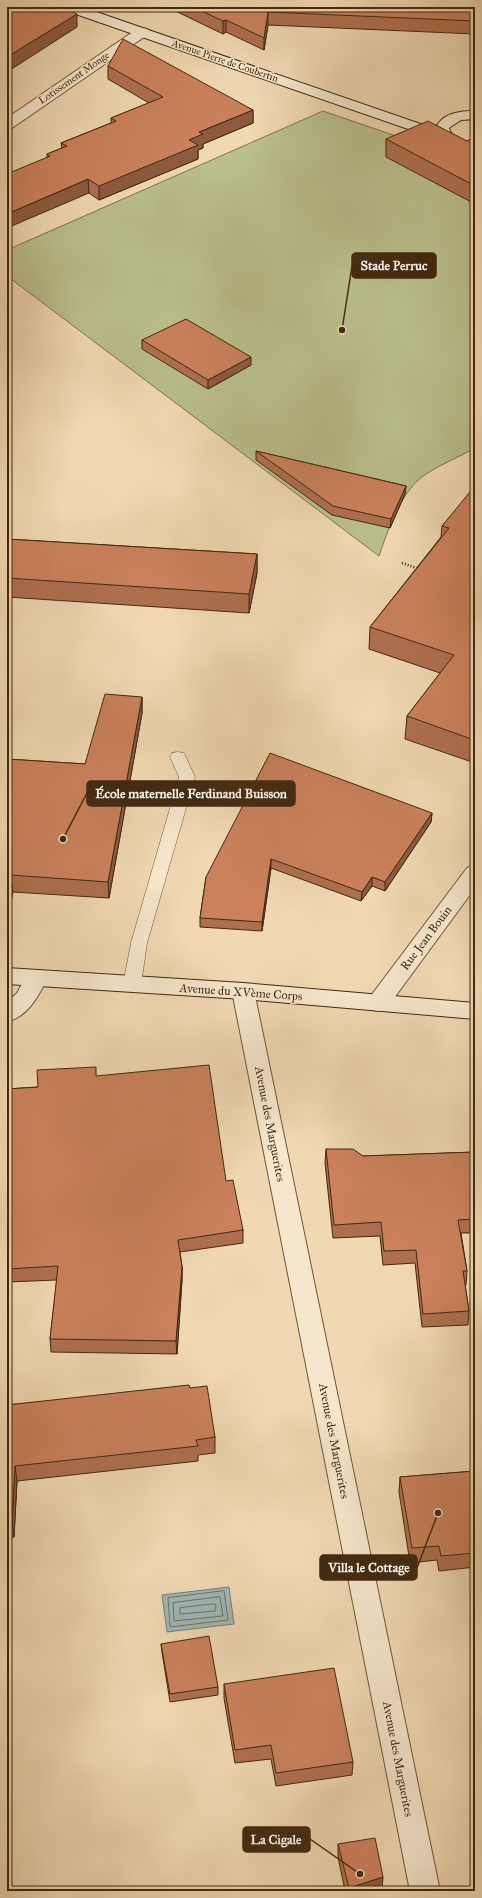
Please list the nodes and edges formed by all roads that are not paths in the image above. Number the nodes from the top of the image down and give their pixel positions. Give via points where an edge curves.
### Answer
1 (69, 7) edge
2 (142, 32) junction
3 (474, 114) edge
4 (382, 115) junction
5 (455, 117) junction
6 (7, 126) edge
7 (445, 136) junction
8 (474, 147) edge
9 (178, 757) dead end
10 (475, 873) edge
11 (7, 976) edge
12 (36, 979) junction
13 (132, 985) junction
14 (242, 991) junction
15 (378, 1003) junction
16 (475, 1011) edge
17 (7, 1014) edge
18 (425, 1891) edge

1 - 2 street, Avenue Pierre de Coubertin
2 - 4 street, Avenue Pierre de Coubertin
2 - 6 street, Lotissement Monge
3 - 5 street, Avenue Pierre de Coubertin
4 - 5 street, Avenue Pierre de Coubertin via 431,119
4 - 7 street, Avenue Pierre de Coubertin
5 - 7 street via 444,124 442,128
7 - 8 street, Avenue Pierre de Coubertin via 462,145
9 - 13 lane via 187,777 139,943
10 - 15 street, Rue Jean Bouin
11 - 12 street, Avenue du XVème Corps
12 - 13 street, Avenue du XVème Corps
12 - 17 street via 27,997
13 - 14 street, Avenue du XVème Corps
14 - 15 street, Avenue du XVème Corps
14 - 18 street, Avenue des Marguerites
15 - 16 street, Avenue du XVème Corps

